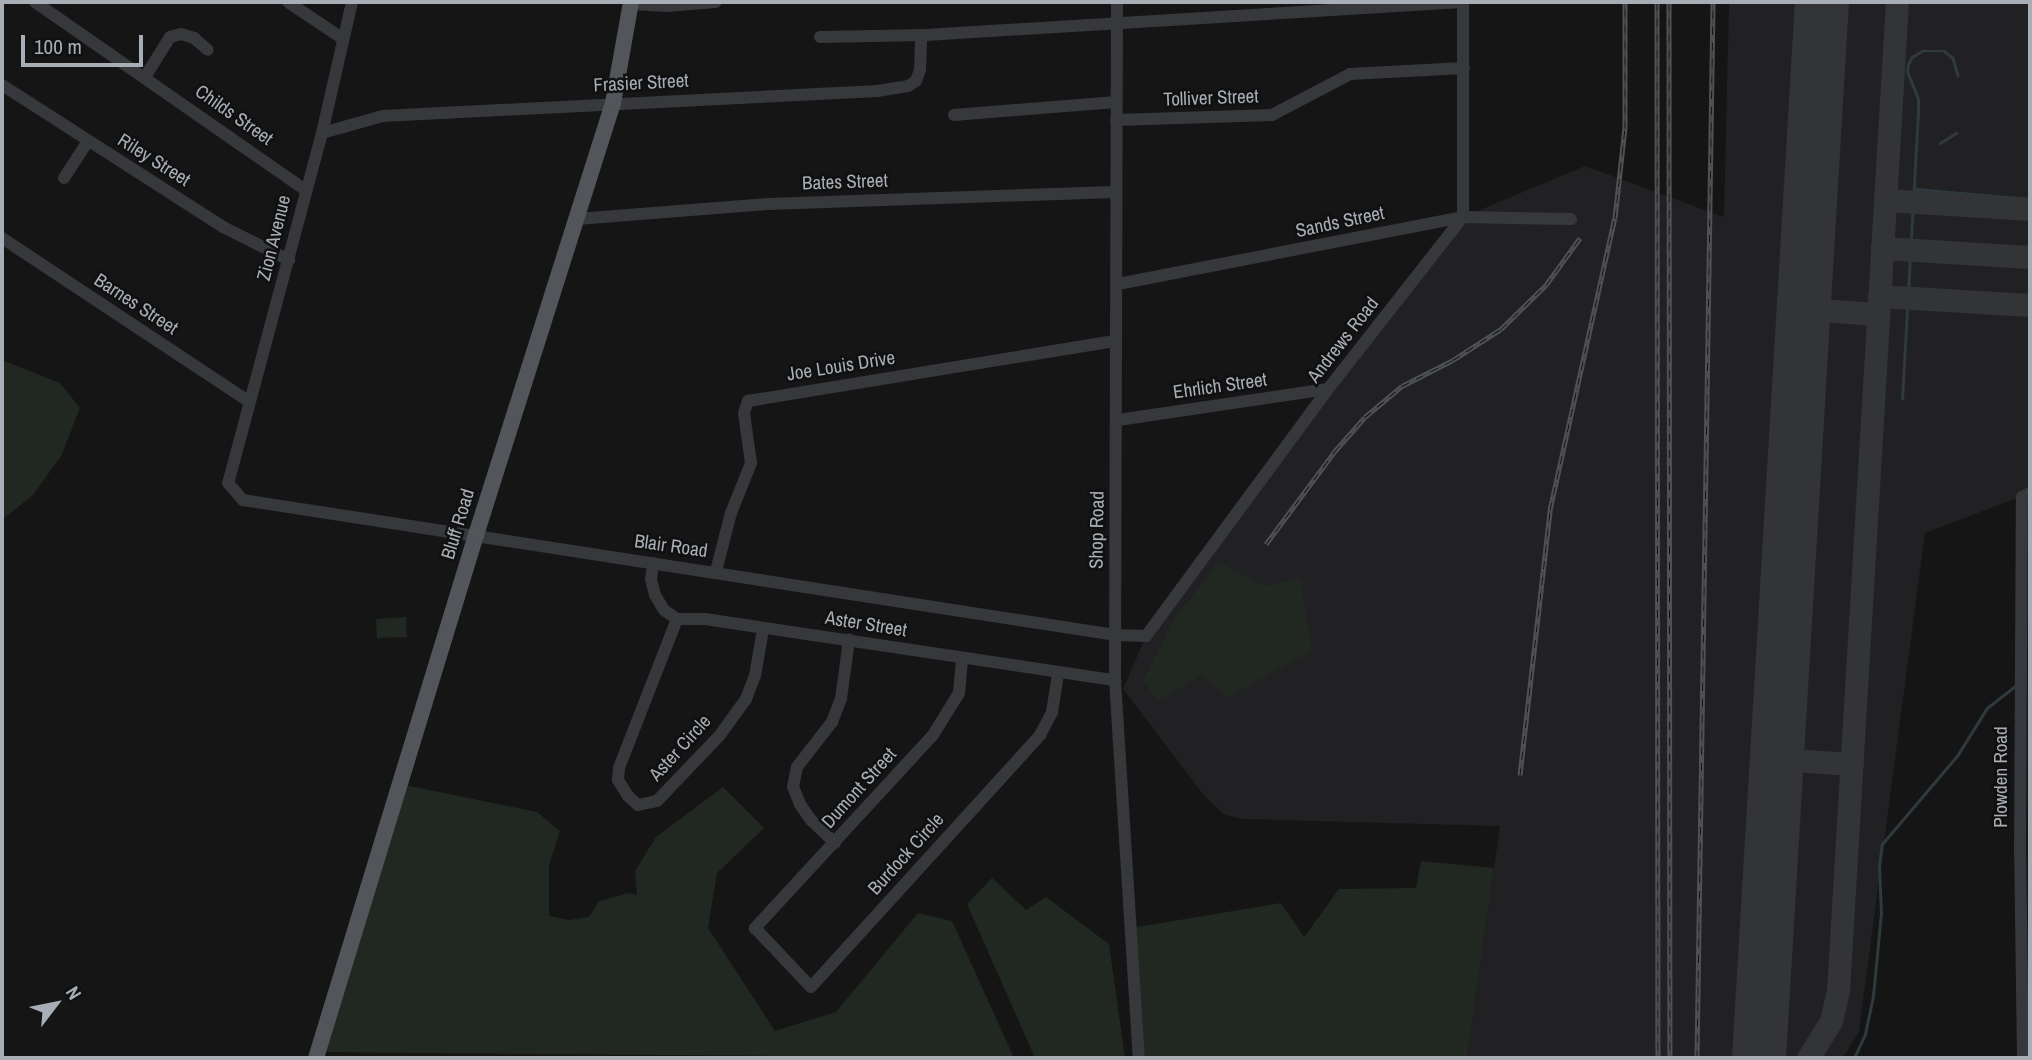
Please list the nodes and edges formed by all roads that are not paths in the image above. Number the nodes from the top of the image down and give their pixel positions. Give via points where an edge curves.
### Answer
1 (35, 2) edge
2 (288, 2) edge
3 (352, 2) edge
4 (716, 2) edge
5 (1117, 2) edge
6 (1463, 2) edge
7 (631, 3) edge
8 (1116, 22) junction
9 (921, 35) junction
10 (820, 37) dead end
11 (343, 39) junction
12 (208, 50) dead end
13 (1464, 68) junction
14 (145, 77) junction
15 (4, 90) edge
16 (1115, 102) junction
17 (613, 103) junction
18 (954, 115) dead end
19 (1116, 120) junction
20 (322, 133) junction
21 (88, 141) junction
22 (64, 178) dead end
23 (306, 190) junction
24 (1115, 192) junction
25 (1463, 216) junction
26 (576, 219) junction
27 (1571, 219) dead end
28 (2, 238) edge
29 (289, 260) junction
30 (1118, 284) junction
31 (1116, 341) junction
32 (1328, 389) junction
33 (250, 402) junction
34 (1118, 420) junction
35 (228, 484) joint
36 (2026, 495) edge
37 (476, 535) junction
38 (653, 563) junction
39 (716, 571) junction
40 (677, 619) junction
41 (764, 629) junction
42 (1115, 635) junction
43 (849, 640) junction
44 (962, 659) junction
45 (1058, 673) junction
46 (1115, 680) junction
47 (835, 843) junction
48 (2025, 852) edge
49 (755, 928) joint
50 (2026, 976) edge
51 (316, 1058) edge
52 (1139, 1058) edge
53 (2023, 1058) edge

1 - 14 street, Childs Street
2 - 11 street
3 - 11 street, Zion Avenue
4 - 7 street
5 - 8 street, Shop Road
6 - 8 street
6 - 13 street
7 - 17 main road, Bluff Road
8 - 9 street
8 - 16 street, Shop Road
9 - 10 street
9 - 17 street, Frasier Street via 920,70 908,86
11 - 20 street, Zion Avenue
12 - 14 street via 194,38 170,37
13 - 19 street, Tolliver Street via 1350,74 1272,115
13 - 25 street
14 - 23 street, Childs Street
15 - 21 street, Riley Street
16 - 18 street
16 - 19 street, Shop Road
17 - 20 street, Frasier Street via 383,116
17 - 26 main road, Bluff Road
19 - 24 street, Shop Road
20 - 23 street, Zion Avenue
21 - 22 street
21 - 29 street, Riley Street via 223,227
23 - 29 street, Zion Avenue
24 - 26 street, Bates Street via 769,204
24 - 30 street, Shop Road
25 - 27 street, Sands Street
25 - 30 street, Sands Street
25 - 32 street, Andrews Road
26 - 37 main road, Bluff Road
28 - 33 street, Barnes Street
29 - 33 street, Zion Avenue
30 - 31 street, Shop Road
31 - 34 street, Shop Road
31 - 39 street, Joe Louis Drive via 748,401 744,413 751,463 731,513
32 - 34 street, Ehrlich Street
32 - 42 street, Andrews Road via 1146,636
33 - 35 street, Zion Avenue
34 - 42 street, Shop Road
35 - 37 street, Blair Road via 243,500
36 - 48 street, Plowden Road via 2021,670
37 - 38 street, Blair Road
37 - 51 main road, Bluff Road
38 - 39 street, Blair Road
38 - 40 street via 655,595 664,610
39 - 42 street, Blair Road
40 - 41 street, Aster Street
40 - 41 street, Aster Circle via 619,768 618,780 638,805 657,801 720,736 746,699
41 - 43 street, Aster Street
42 - 46 street, Shop Road
43 - 44 street, Aster Street
43 - 47 street via 841,699 832,722 797,767 793,787 811,820
44 - 45 street, Aster Street
44 - 47 street, Dumont Street via 958,693 950,711
45 - 46 street, Aster Street
45 - 49 street, Burdock Circle via 1052,712 1040,735 811,987
46 - 52 street, Shop Road
47 - 49 street, Dumont Street
48 - 50 street, Plowden Road
50 - 53 street, Plowden Road

